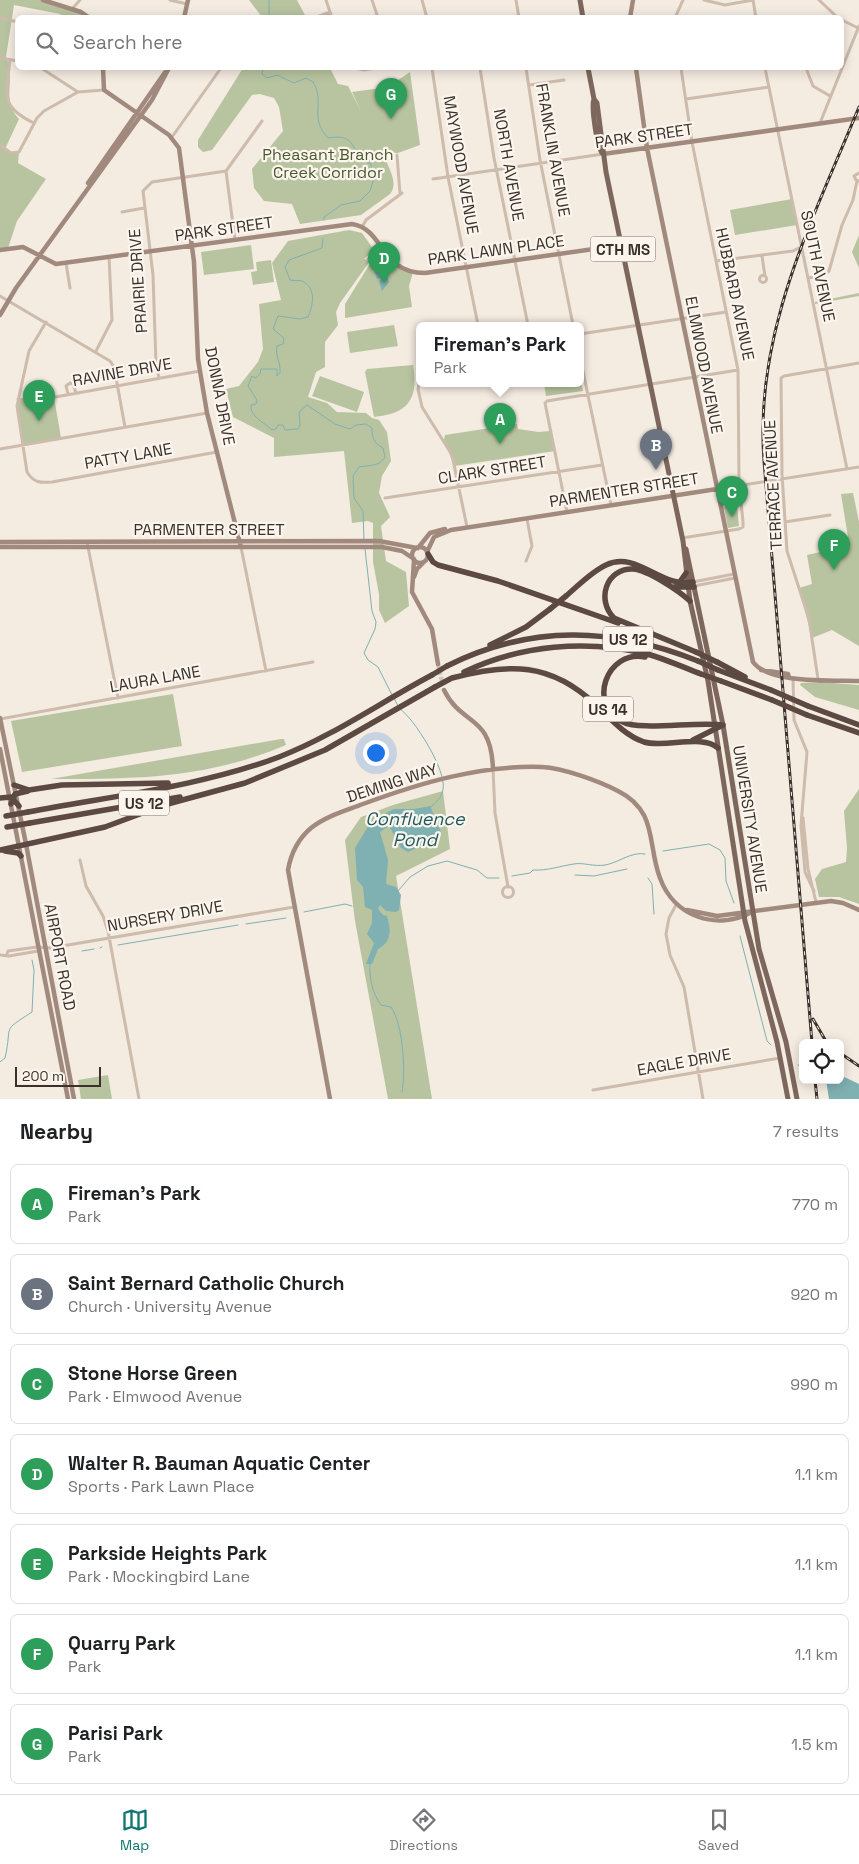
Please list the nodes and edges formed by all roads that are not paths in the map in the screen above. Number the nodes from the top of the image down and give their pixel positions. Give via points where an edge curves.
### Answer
1 (42, 0) edge
2 (80, 0) edge
3 (170, 0) edge
4 (326, 0) edge
5 (372, 0) edge
6 (428, 0) edge
7 (516, 0) edge
8 (580, 0) edge
9 (633, 0) edge
10 (683, 0) edge
11 (704, 0) edge
12 (753, 0) edge
13 (819, 0) edge
14 (423, 1) edge
15 (187, 2) edge
16 (72, 9) junction
17 (330, 12) junction
18 (84, 15) edge
19 (185, 15) edge
20 (322, 15) edge
21 (331, 15) edge
22 (377, 15) edge
23 (426, 15) edge
24 (518, 15) edge
25 (582, 15) edge
26 (630, 15) edge
27 (676, 15) edge
28 (756, 15) edge
29 (835, 15) edge
30 (0, 18) edge
31 (15, 21) edge
32 (844, 21) edge
33 (859, 27) edge
34 (0, 58) edge
35 (10, 60) junction
36 (15, 61) edge
37 (844, 63) edge
38 (43, 70) edge
39 (103, 70) edge
40 (167, 70) edge
41 (220, 70) edge
42 (432, 70) edge
43 (480, 70) edge
44 (526, 70) edge
45 (590, 70) edge
46 (636, 70) edge
47 (681, 70) edge
48 (765, 70) edge
49 (807, 70) edge
50 (841, 70) edge
51 (564, 80) dead end
52 (529, 84) junction
53 (769, 87) junction
54 (104, 90) junction
55 (78, 92) junction
56 (830, 96) junction
57 (686, 99) junction
58 (138, 113) junction
59 (859, 118) edge
60 (262, 121) dead end
61 (34, 124) junction
62 (819, 125) junction
63 (777, 131) junction
64 (172, 137) junction
65 (692, 142) junction
66 (0, 146) edge
67 (647, 148) junction
68 (603, 154) junction
69 (397, 155) dead end
70 (540, 163) junction
71 (496, 170) junction
72 (226, 171) junction
73 (859, 173) edge
74 (448, 177) junction
75 (183, 178) junction
76 (433, 179) dead end
77 (858, 181) edge
78 (144, 208) junction
79 (122, 212) dead end
80 (362, 227) junction
81 (235, 240) junction
82 (622, 245) junction
83 (192, 246) junction
84 (801, 247) junction
85 (0, 250) edge
86 (150, 252) junction
87 (559, 254) junction
88 (38, 256) junction
89 (762, 256) junction
90 (109, 257) junction
91 (514, 261) junction
92 (716, 262) junction
93 (66, 263) junction
94 (466, 268) junction
95 (765, 276) dead end
96 (808, 278) junction
97 (70, 288) dead end
98 (0, 296) edge
99 (8, 300) junction
100 (726, 312) junction
101 (0, 315) edge
102 (682, 319) junction
103 (46, 322) junction
104 (477, 322) edge
105 (527, 322) edge
106 (572, 322) edge
107 (638, 325) junction
108 (584, 333) edge
109 (96, 351) junction
110 (859, 363) edge
111 (826, 369) junction
112 (738, 370) junction
113 (200, 371) junction
114 (584, 376) edge
115 (694, 377) junction
116 (159, 378) junction
117 (650, 384) junction
118 (118, 385) junction
119 (418, 387) edge
120 (76, 393) junction
121 (68, 394) junction
122 (588, 394) junction
123 (18, 399) junction
124 (207, 413) junction
125 (125, 427) junction
126 (23, 445) junction
127 (0, 449) edge
128 (217, 452) junction
129 (602, 465) junction
130 (859, 467) edge
131 (847, 469) junction
132 (559, 472) junction
133 (782, 479) junction
134 (739, 485) junction
135 (459, 487) junction
136 (717, 489) junction
137 (674, 495) junction
138 (385, 498) dead end
139 (611, 505) junction
140 (567, 512) junction
141 (830, 515) dead end
142 (527, 518) junction
143 (786, 522) junction
144 (466, 527) junction
145 (451, 530) junction
146 (726, 531) junction
147 (683, 540) junction
148 (240, 541) junction
149 (0, 542) edge
150 (88, 544) junction
151 (0, 547) edge
152 (241, 547) junction
153 (417, 548) junction
154 (428, 553) junction
155 (414, 559) junction
156 (526, 561) dead end
157 (424, 562) junction
158 (686, 573) junction
159 (734, 576) junction
160 (679, 583) junction
161 (691, 585) junction
162 (669, 586) junction
163 (415, 598) junction
164 (690, 601) junction
165 (632, 627) junction
166 (471, 655) junction
167 (313, 662) dead end
168 (438, 664) tunnel mouth
169 (676, 664) junction
170 (266, 671) junction
171 (791, 677) junction
172 (451, 678) junction
173 (818, 679) junction
174 (859, 681) edge
175 (752, 683) junction
176 (444, 690) tunnel mouth
177 (118, 698) junction
178 (0, 719) edge
179 (722, 725) junction
180 (859, 725) edge
181 (715, 727) junction
182 (859, 733) edge
183 (690, 742) junction
184 (718, 748) junction
185 (0, 749) edge
186 (494, 769) junction
187 (258, 778) junction
188 (202, 780) junction
189 (14, 785) junction
190 (65, 786) junction
191 (0, 798) edge
192 (12, 798) junction
193 (19, 806) joint
194 (3, 816) edge
195 (0, 828) edge
196 (26, 844) junction
197 (19, 846) junction
198 (0, 850) edge
199 (21, 856) junction
200 (80, 860) dead end
201 (508, 887) dead end
202 (816, 902) junction
203 (677, 903) junction
204 (294, 907) junction
205 (859, 910) edge
206 (752, 912) junction
207 (744, 914) junction
208 (109, 938) junction
209 (40, 948) junction
210 (46, 949) junction
211 (0, 955) edge
212 (780, 1058) junction
213 (698, 1072) junction
214 (593, 1090) dead end
215 (68, 1099) edge
216 (74, 1099) edge
217 (139, 1099) edge
218 (330, 1099) edge
219 (703, 1099) edge
220 (788, 1099) edge
221 (797, 1099) edge

1 - 16 street
2 - 16 street
3 - 15 street
4 - 17 street
5 - 22 street
6 - 14 street
7 - 24 street
8 - 25 main road
9 - 26 street
10 - 27 street
11 - 12 street via 724,5
12 - 28 street
13 - 29 street
14 - 23 street
15 - 19 street
16 - 18 street
17 - 20 street
17 - 21 street
30 - 31 street
32 - 33 street
33 - 37 street
34 - 35 street
35 - 36 street
35 - 61 street via 4,96 7,106
38 - 55 street
39 - 54 street
40 - 58 street
41 - 64 street
42 - 74 street, MAYWOOD AVENUE
43 - 71 street, NORTH AVENUE
44 - 52 street, FRANKLIN AVENUE
45 - 68 main road, UNIVERSITY AVENUE / CTH MS via 599,148
46 - 67 street, ELMWOOD AVENUE
47 - 57 street, HUBBARD AVENUE
48 - 53 street, SOUTH AVENUE
49 - 56 street via 814,88
50 - 56 street
51 - 52 street
52 - 70 street, FRANKLIN AVENUE
53 - 57 street
53 - 63 street, SOUTH AVENUE
54 - 55 street
54 - 58 street
55 - 61 street via 44,110
56 - 62 street
57 - 65 street, HUBBARD AVENUE
58 - 64 street
58 - 88 street
59 - 62 street, PARK STREET
60 - 72 street
61 - 66 street via 19,152 11,153
62 - 63 street, PARK STREET
63 - 65 street, PARK STREET
63 - 84 street, SOUTH AVENUE
64 - 75 street, DONNA DRIVE via 179,148
65 - 67 street, PARK STREET
65 - 92 street, HUBBARD AVENUE
67 - 68 street, PARK STREET
67 - 102 street, ELMWOOD AVENUE
68 - 70 street, PARK STREET
68 - 82 main road, UNIVERSITY AVENUE / CTH MS
69 - 80 street via 401,194 366,220
70 - 71 street, PARK STREET
70 - 87 street, FRANKLIN AVENUE
71 - 74 street, PARK STREET
71 - 91 street, NORTH AVENUE
72 - 75 street
72 - 81 street
73 - 77 street via 854,175
74 - 76 street, PARK STREET
74 - 94 street, MAYWOOD AVENUE
75 - 78 street, PRAIRIE DRIVE via 149,184 143,194
75 - 83 street, DONNA DRIVE
77 - 96 street via 829,271
78 - 79 street
78 - 86 street, PRAIRIE DRIVE
80 - 81 street, PARK STREET via 348,224
80 - 94 street, PARK LAWN PLACE via 373,235 390,260 407,270 426,274
81 - 83 street, PARK STREET
82 - 87 street, PARK LAWN PLACE
82 - 107 main road, UNIVERSITY AVENUE / CTH MS
83 - 86 street, PARK STREET
83 - 113 street, DONNA DRIVE
84 - 89 street
84 - 96 street, SOUTH AVENUE
85 - 88 street, PARK STREET via 23,248
86 - 90 street, PARK STREET
86 - 116 street, PRAIRIE DRIVE
87 - 91 street, PARK LAWN PLACE
87 - 106 street, FRANKLIN AVENUE
88 - 93 street, PARK STREET via 51,264
88 - 99 street
89 - 92 street
89 - 95 street
90 - 93 street, PARK STREET
90 - 109 street via 112,320
91 - 94 street, PARK LAWN PLACE
91 - 105 street, NORTH AVENUE
92 - 100 street, HUBBARD AVENUE
93 - 97 street
94 - 104 street, MAYWOOD AVENUE
96 - 111 street, SOUTH AVENUE
98 - 99 street
99 - 101 street
99 - 103 street
100 - 102 street
100 - 112 street, HUBBARD AVENUE
102 - 107 street
102 - 115 street, ELMWOOD AVENUE
103 - 109 street
103 - 123 street via 29,351
107 - 108 street
107 - 117 main road, UNIVERSITY AVENUE / CTH MS
109 - 118 street via 112,363
110 - 111 street
111 - 131 street, SOUTH AVENUE
111 - 133 street, TERRACE AVENUE via 782,377
112 - 115 street
112 - 134 street, HUBBARD AVENUE
113 - 116 street, RAVINE DRIVE
113 - 124 street, DONNA DRIVE
114 - 122 street
115 - 117 street
115 - 136 street, ELMWOOD AVENUE
116 - 118 street, RAVINE DRIVE
117 - 122 street
117 - 137 main road, UNIVERSITY AVENUE / CTH MS
118 - 120 street, RAVINE DRIVE
118 - 125 street
119 - 135 street via 422,406 449,447
120 - 121 street, RAVINE DRIVE
120 - 121 street via 70,383 66,386
121 - 123 street, RAVINE DRIVE
122 - 129 street
122 - 132 street via 547,401 545,405
123 - 126 street via 16,408
124 - 125 street
124 - 128 street, DONNA DRIVE
125 - 126 street
126 - 127 street
126 - 128 street, PATTY LANE via 28,474 43,483
128 - 148 street, DONNA DRIVE
129 - 132 street, CLARK STREET
129 - 139 street
130 - 131 street, PARMENTER STREET
131 - 133 street, PARMENTER STREET
132 - 135 street, CLARK STREET
132 - 140 street
133 - 134 street, PARMENTER STREET
133 - 143 street, TERRACE AVENUE
134 - 136 street, PARMENTER STREET
134 - 146 street, HUBBARD AVENUE via 742,528
135 - 138 street, CLARK STREET
135 - 144 street
136 - 137 street, PARMENTER STREET
136 - 146 street, ELMWOOD AVENUE
137 - 139 street, PARMENTER STREET
137 - 147 main road, UNIVERSITY AVENUE / CTH MS
139 - 140 street, PARMENTER STREET
140 - 142 street, PARMENTER STREET
141 - 143 street
142 - 144 street, PARMENTER STREET
142 - 156 street via 532,546
143 - 173 street, TERRACE AVENUE via 787,551 809,619
144 - 145 street, PARMENTER STREET
145 - 153 street, PARMENTER STREET via 430,533
145 - 154 street, PARMENTER STREET via 434,537
146 - 147 street
146 - 159 street, ELMWOOD AVENUE
147 - 158 main road, UNIVERSITY AVENUE / CTH MS
147 - 161 main road, UNIVERSITY AVENUE / CTH MS
148 - 150 street, PARMENTER STREET
148 - 152 street, DONNA DRIVE
148 - 153 street, PARMENTER STREET via 370,541
149 - 150 street, PARMENTER STREET
150 - 151 street, PARMENTER STREET
150 - 152 street, PARMENTER STREET
150 - 177 street
152 - 155 street, PARMENTER STREET via 371,547 402,550
152 - 170 street, DONNA DRIVE
153 - 154 street via 424,548
153 - 155 street via 413,552
154 - 157 street
154 - 165 highway via 438,565 498,581
155 - 157 street
155 - 163 street via 411,582
157 - 163 street via 414,576
158 - 160 highway
158 - 161 main road, UNIVERSITY AVENUE / CTH MS
159 - 161 street
159 - 171 street, ELMWOOD AVENUE via 752,659 761,670
160 - 161 highway
160 - 166 highway, bridge via 638,565 618,562 604,566 526,627
161 - 162 highway
161 - 164 main road, UNIVERSITY AVENUE / CTH MS
161 - 179 main road, UNIVERSITY AVENUE
162 - 164 highway
162 - 165 highway via 637,570 621,571 611,578 604,593 606,609 614,618
163 - 168 street via 432,629
164 - 181 main road, UNIVERSITY AVENUE
165 - 175 highway, bridge via 696,652
166 - 175 highway, US 12, bridge via 535,638 564,634 603,635 644,642
166 - 188 highway, US 12, bridge via 294,751
167 - 170 street, LAURA LANE
169 - 172 highway, US 12 via 601,646 570,646 510,655
169 - 181 highway, US 14 via 639,656 616,664 604,686 609,710 630,725
169 - 182 highway, US 12, bridge
170 - 177 street, LAURA LANE
171 - 173 street
171 - 202 street via 794,716 807,752 802,813 805,869
172 - 183 highway via 506,667 544,672 579,690 633,737 661,744
172 - 187 highway, US 12, bridge via 325,750
173 - 174 street
175 - 180 highway, US 12, bridge
176 - 186 street via 450,700 487,735 492,746
177 - 178 street, LAURA LANE
178 - 189 street
179 - 181 highway, US 14
179 - 206 main road, UNIVERSITY AVENUE
181 - 183 highway
181 - 184 main road, UNIVERSITY AVENUE
183 - 184 highway via 711,743
184 - 207 main road, UNIVERSITY AVENUE
185 - 192 street
186 - 201 street via 494,804
186 - 203 street, DEMING WAY via 555,769 625,795 648,822 659,876
186 - 204 street, DEMING WAY via 404,789 329,817 310,829 296,844 290,858 289,881
187 - 195 highway, US 12, bridge via 195,794
187 - 196 highway via 164,805 105,827
188 - 190 highway via 145,785
188 - 194 highway, US 12, bridge
189 - 190 highway via 29,790
189 - 192 street
190 - 192 highway
191 - 192 highway
192 - 193 highway
192 - 197 street, AIRPORT ROAD
193 - 196 street, AIRPORT ROAD
196 - 197 highway
196 - 210 street, AIRPORT ROAD
197 - 198 highway
197 - 199 street, AIRPORT ROAD
198 - 199 highway
199 - 209 street, AIRPORT ROAD
200 - 208 street via 86,886 103,916
202 - 205 street, DEMING WAY via 837,902
202 - 206 street, DEMING WAY
203 - 207 street, DEMING WAY via 687,910 712,916
203 - 213 street via 669,918 666,934 670,956 684,987
204 - 208 street, NURSERY DRIVE
204 - 218 street, DEMING WAY
206 - 207 street, DEMING WAY
206 - 221 main road, UNIVERSITY AVENUE via 759,949 786,1042
207 - 212 main road, UNIVERSITY AVENUE
208 - 210 street, NURSERY DRIVE
208 - 217 street
209 - 210 street, NURSERY DRIVE
209 - 211 street, NURSERY DRIVE via 8,951
209 - 215 street, AIRPORT ROAD
210 - 216 street, AIRPORT ROAD
212 - 213 street, EAGLE DRIVE
212 - 220 main road, UNIVERSITY AVENUE
213 - 214 street, EAGLE DRIVE
213 - 219 street

